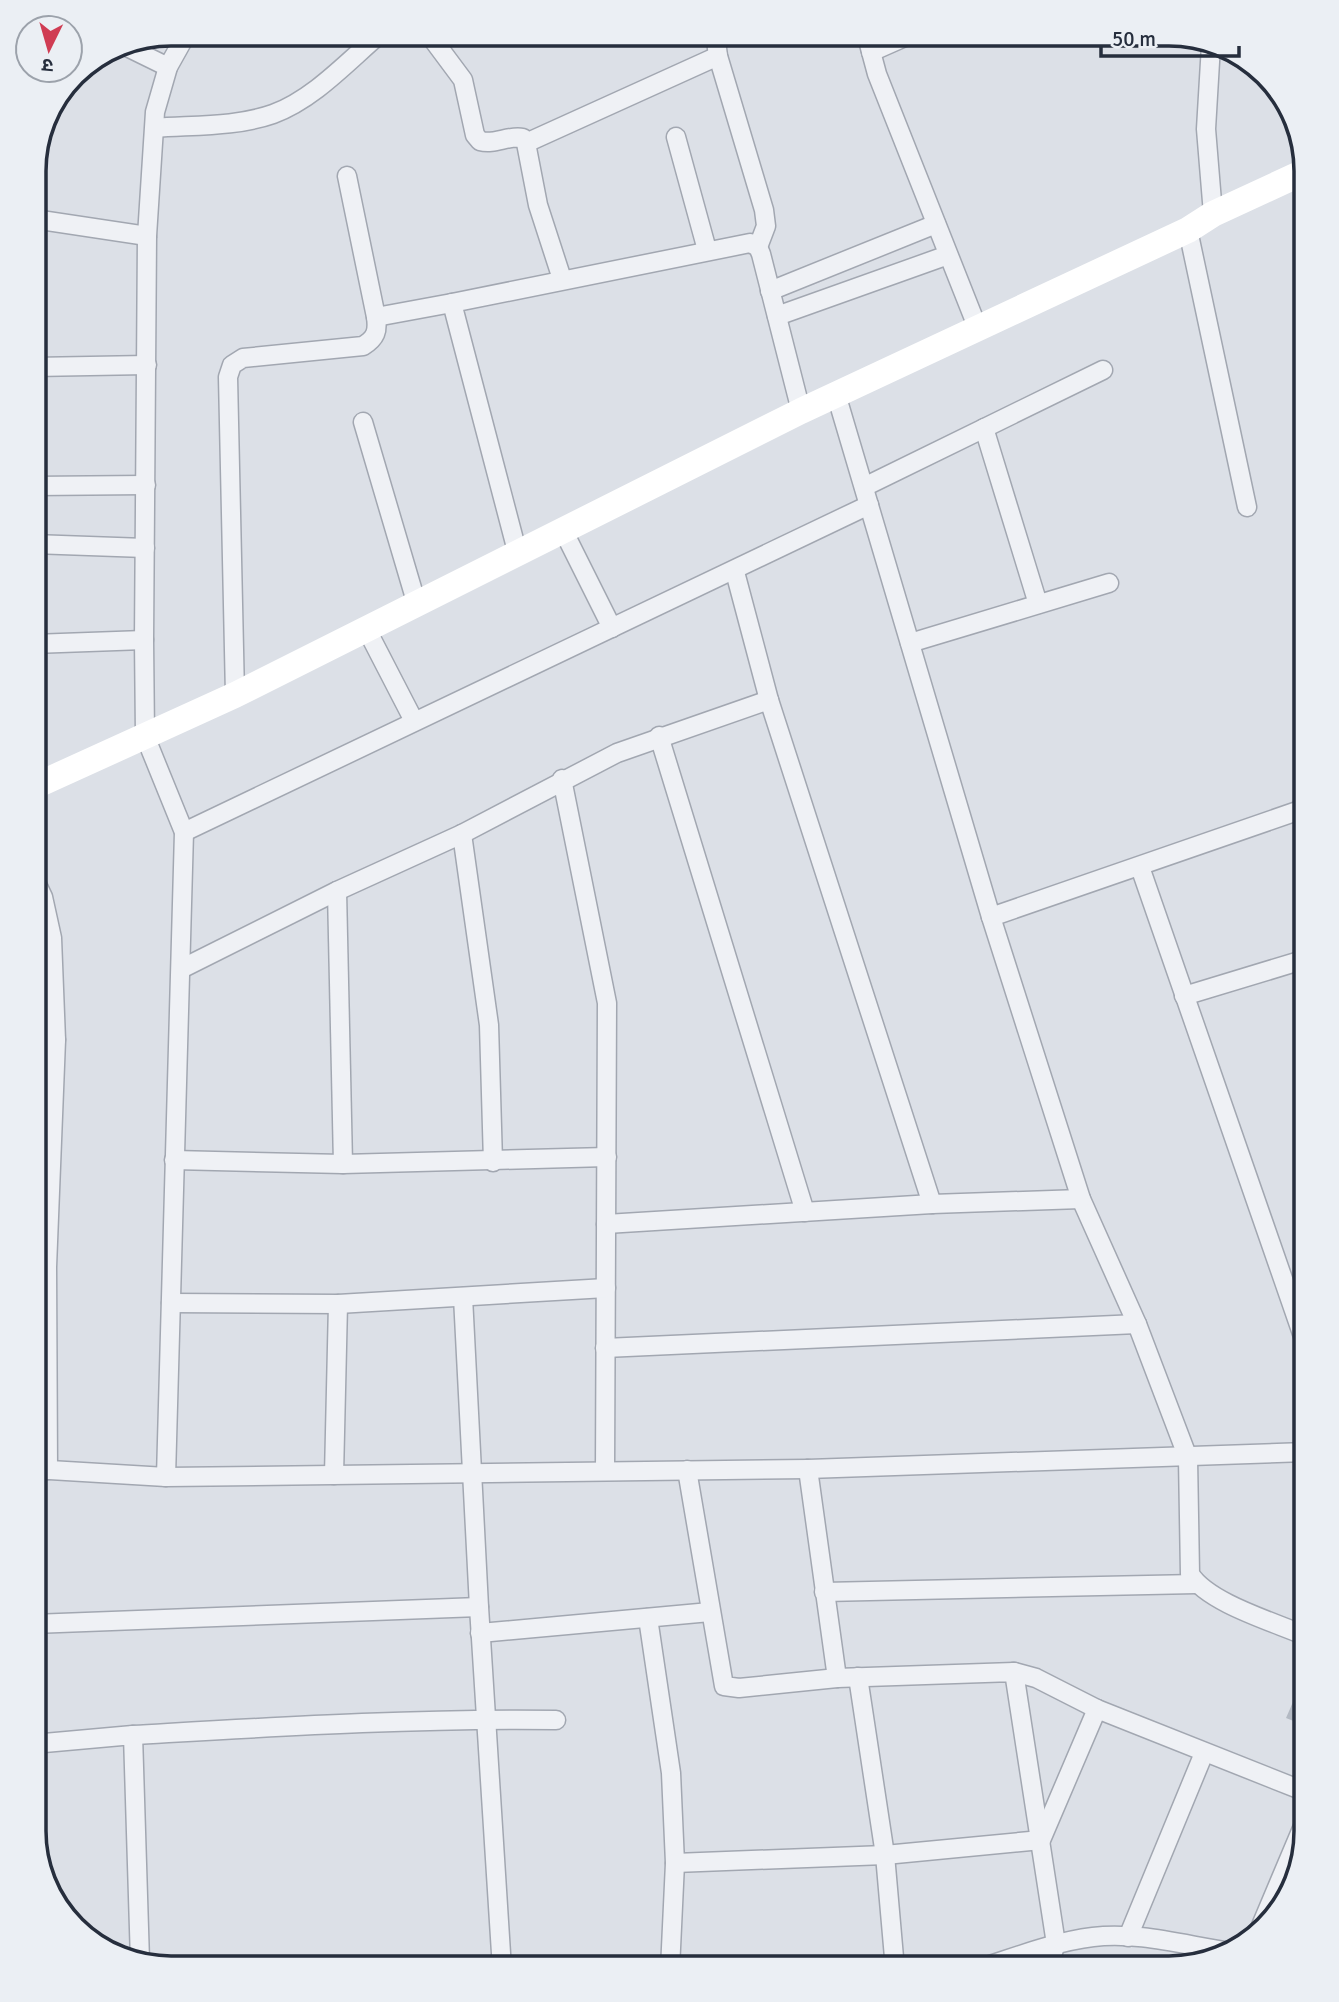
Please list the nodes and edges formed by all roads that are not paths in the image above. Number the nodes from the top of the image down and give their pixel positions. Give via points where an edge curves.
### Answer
1 (180, 46) edge
2 (366, 46) edge
3 (438, 46) edge
4 (717, 46) edge
5 (869, 46) edge
6 (885, 46) edge
7 (135, 51) edge
8 (871, 52) junction
9 (1211, 53) edge
10 (718, 56) junction
11 (168, 67) junction
12 (155, 128) junction
13 (676, 137) dead end
14 (526, 143) junction
15 (347, 176) dead end
16 (1294, 177) edge
17 (1213, 214) junction
18 (46, 221) edge
19 (936, 225) junction
20 (1188, 230) junction
21 (147, 236) junction
22 (758, 247) junction
23 (707, 250) junction
24 (948, 255) junction
25 (562, 279) junction
26 (770, 291) junction
27 (453, 303) junction
28 (777, 316) junction
29 (376, 317) junction
30 (978, 329) junction
31 (147, 365) junction
32 (46, 368) edge
33 (1103, 370) dead end
34 (836, 394) junction
35 (802, 411) junction
36 (363, 422) dead end
37 (984, 428) junction
38 (146, 485) junction
39 (46, 486) edge
40 (864, 487) junction
41 (869, 505) junction
42 (1247, 507) dead end
43 (564, 532) junction
44 (46, 544) edge
45 (145, 548) junction
46 (519, 555) junction
47 (735, 572) junction
48 (1109, 583) dead end
49 (1038, 604) junction
50 (417, 605) junction
51 (612, 628) junction
52 (367, 630) junction
53 (144, 640) junction
54 (910, 643) junction
55 (46, 644) edge
56 (235, 695) junction
57 (769, 700) junction
58 (414, 721) junction
59 (145, 736) junction
60 (659, 736) junction
61 (562, 779) junction
62 (46, 781) edge
63 (1294, 812) edge
64 (184, 832) junction
65 (462, 834) junction
66 (1140, 867) junction
67 (337, 891) junction
68 (991, 917) junction
69 (46, 928) edge
70 (1294, 966) edge
71 (181, 970) junction
72 (1184, 996) junction
73 (56, 1040) junction
74 (46, 1045) edge
75 (607, 1157) junction
76 (174, 1160) junction
77 (493, 1162) junction
78 (344, 1164) junction
79 (1081, 1199) junction
80 (932, 1204) junction
81 (805, 1212) junction
82 (606, 1224) junction
83 (606, 1288) junction
84 (463, 1297) junction
85 (46, 1301) edge
86 (171, 1303) junction
87 (338, 1304) junction
88 (1294, 1311) edge
89 (1137, 1324) junction
90 (605, 1348) junction
91 (1294, 1453) edge
92 (1188, 1458) junction
93 (808, 1469) junction
94 (46, 1470) edge
95 (605, 1470) junction
96 (687, 1470) junction
97 (473, 1473) junction
98 (334, 1475) junction
99 (166, 1477) junction
100 (1196, 1584) junction
101 (824, 1592) junction
102 (479, 1607) junction
103 (710, 1612) junction
104 (648, 1618) junction
105 (46, 1624) edge
106 (1294, 1631) edge
107 (481, 1633) junction
108 (1014, 1672) junction
109 (858, 1677) junction
110 (836, 1678) junction
111 (1097, 1709) junction
112 (486, 1719) junction
113 (556, 1720) dead end
114 (133, 1735) junction
115 (46, 1743) edge
116 (1204, 1753) junction
117 (1294, 1787) edge
118 (1041, 1840) junction
119 (885, 1855) junction
120 (1291, 1856) edge
121 (675, 1863) junction
122 (1269, 1906) edge
123 (1128, 1937) junction
124 (1056, 1944) junction
125 (1210, 1949) edge
126 (140, 1952) edge
127 (501, 1956) edge
128 (671, 1956) edge
129 (894, 1956) edge
130 (1019, 1956) edge
131 (1052, 1956) edge

1 - 11 street
2 - 12 street via 308,95 273,114 240,123
3 - 14 street via 463,80 480,141 517,137
4 - 10 street
5 - 8 street
6 - 8 street
7 - 11 street
8 - 19 street
9 - 17 street via 1206,128
10 - 14 street
10 - 22 street via 764,210 766,226
11 - 12 street via 158,97
12 - 21 street
13 - 23 street
14 - 25 street via 538,205
15 - 29 street
16 - 17 street
17 - 20 street
18 - 21 street
19 - 24 street
19 - 26 street
20 - 30 street
20 - 42 street
21 - 31 street
22 - 23 street via 740,243
22 - 26 street
23 - 25 street
24 - 28 street
24 - 30 street
25 - 27 street
26 - 28 street
27 - 29 street
27 - 46 street
28 - 35 street
29 - 56 street via 373,340 363,346 243,358 232,365 228,377
30 - 34 street
31 - 32 street
31 - 38 street
33 - 37 street
34 - 35 street
34 - 40 street
35 - 43 street
36 - 50 street
37 - 40 street
37 - 49 street
38 - 39 street
38 - 45 street
40 - 41 street
41 - 47 street
41 - 54 street
43 - 46 street
43 - 51 street
44 - 45 street
45 - 53 street
46 - 50 street
47 - 51 street
47 - 57 street
48 - 49 street
49 - 54 street
50 - 52 street
51 - 58 street
52 - 56 street
52 - 58 street
53 - 55 street
53 - 59 street
54 - 68 street
56 - 59 street
57 - 60 street
57 - 80 street
58 - 64 street
59 - 62 street
59 - 64 street
60 - 61 street
60 - 81 street
61 - 65 street
61 - 75 street via 607,1003
63 - 66 street
64 - 71 street
65 - 67 street
65 - 77 street via 489,1025
66 - 68 street
66 - 72 street
67 - 71 street
67 - 78 street
68 - 79 street
69 - 73 street via 52,938
70 - 72 street
71 - 76 street
72 - 88 street
73 - 74 street
73 - 85 street
75 - 77 street
75 - 82 street
76 - 78 street
76 - 86 street
77 - 78 street
79 - 80 street
79 - 89 street
80 - 81 street
81 - 82 street
82 - 83 street
83 - 84 street
83 - 90 street
84 - 87 street
84 - 97 street
86 - 87 street
86 - 99 street
87 - 98 street
89 - 90 street
89 - 92 street
90 - 95 street
91 - 92 street
92 - 93 street
92 - 100 street via 1188,1561
93 - 96 street
93 - 101 street
94 - 99 street
95 - 96 street
95 - 97 street
96 - 103 street
97 - 98 street
97 - 102 street
98 - 99 street
100 - 101 street
100 - 106 street
101 - 110 street
102 - 105 street
102 - 107 street
103 - 104 street
103 - 110 street via 724,1686
104 - 107 street
104 - 121 street via 668,1741
107 - 112 street
108 - 109 street
108 - 111 street
108 - 118 street
109 - 110 street
109 - 119 street
111 - 116 street
111 - 118 street
112 - 113 street
112 - 114 street
112 - 127 street
114 - 115 street
114 - 126 street
116 - 117 street
116 - 123 street
118 - 119 street
118 - 124 street
119 - 121 street
119 - 129 street
120 - 122 street
121 - 128 street
123 - 124 street
123 - 125 street
124 - 130 street
124 - 131 street

